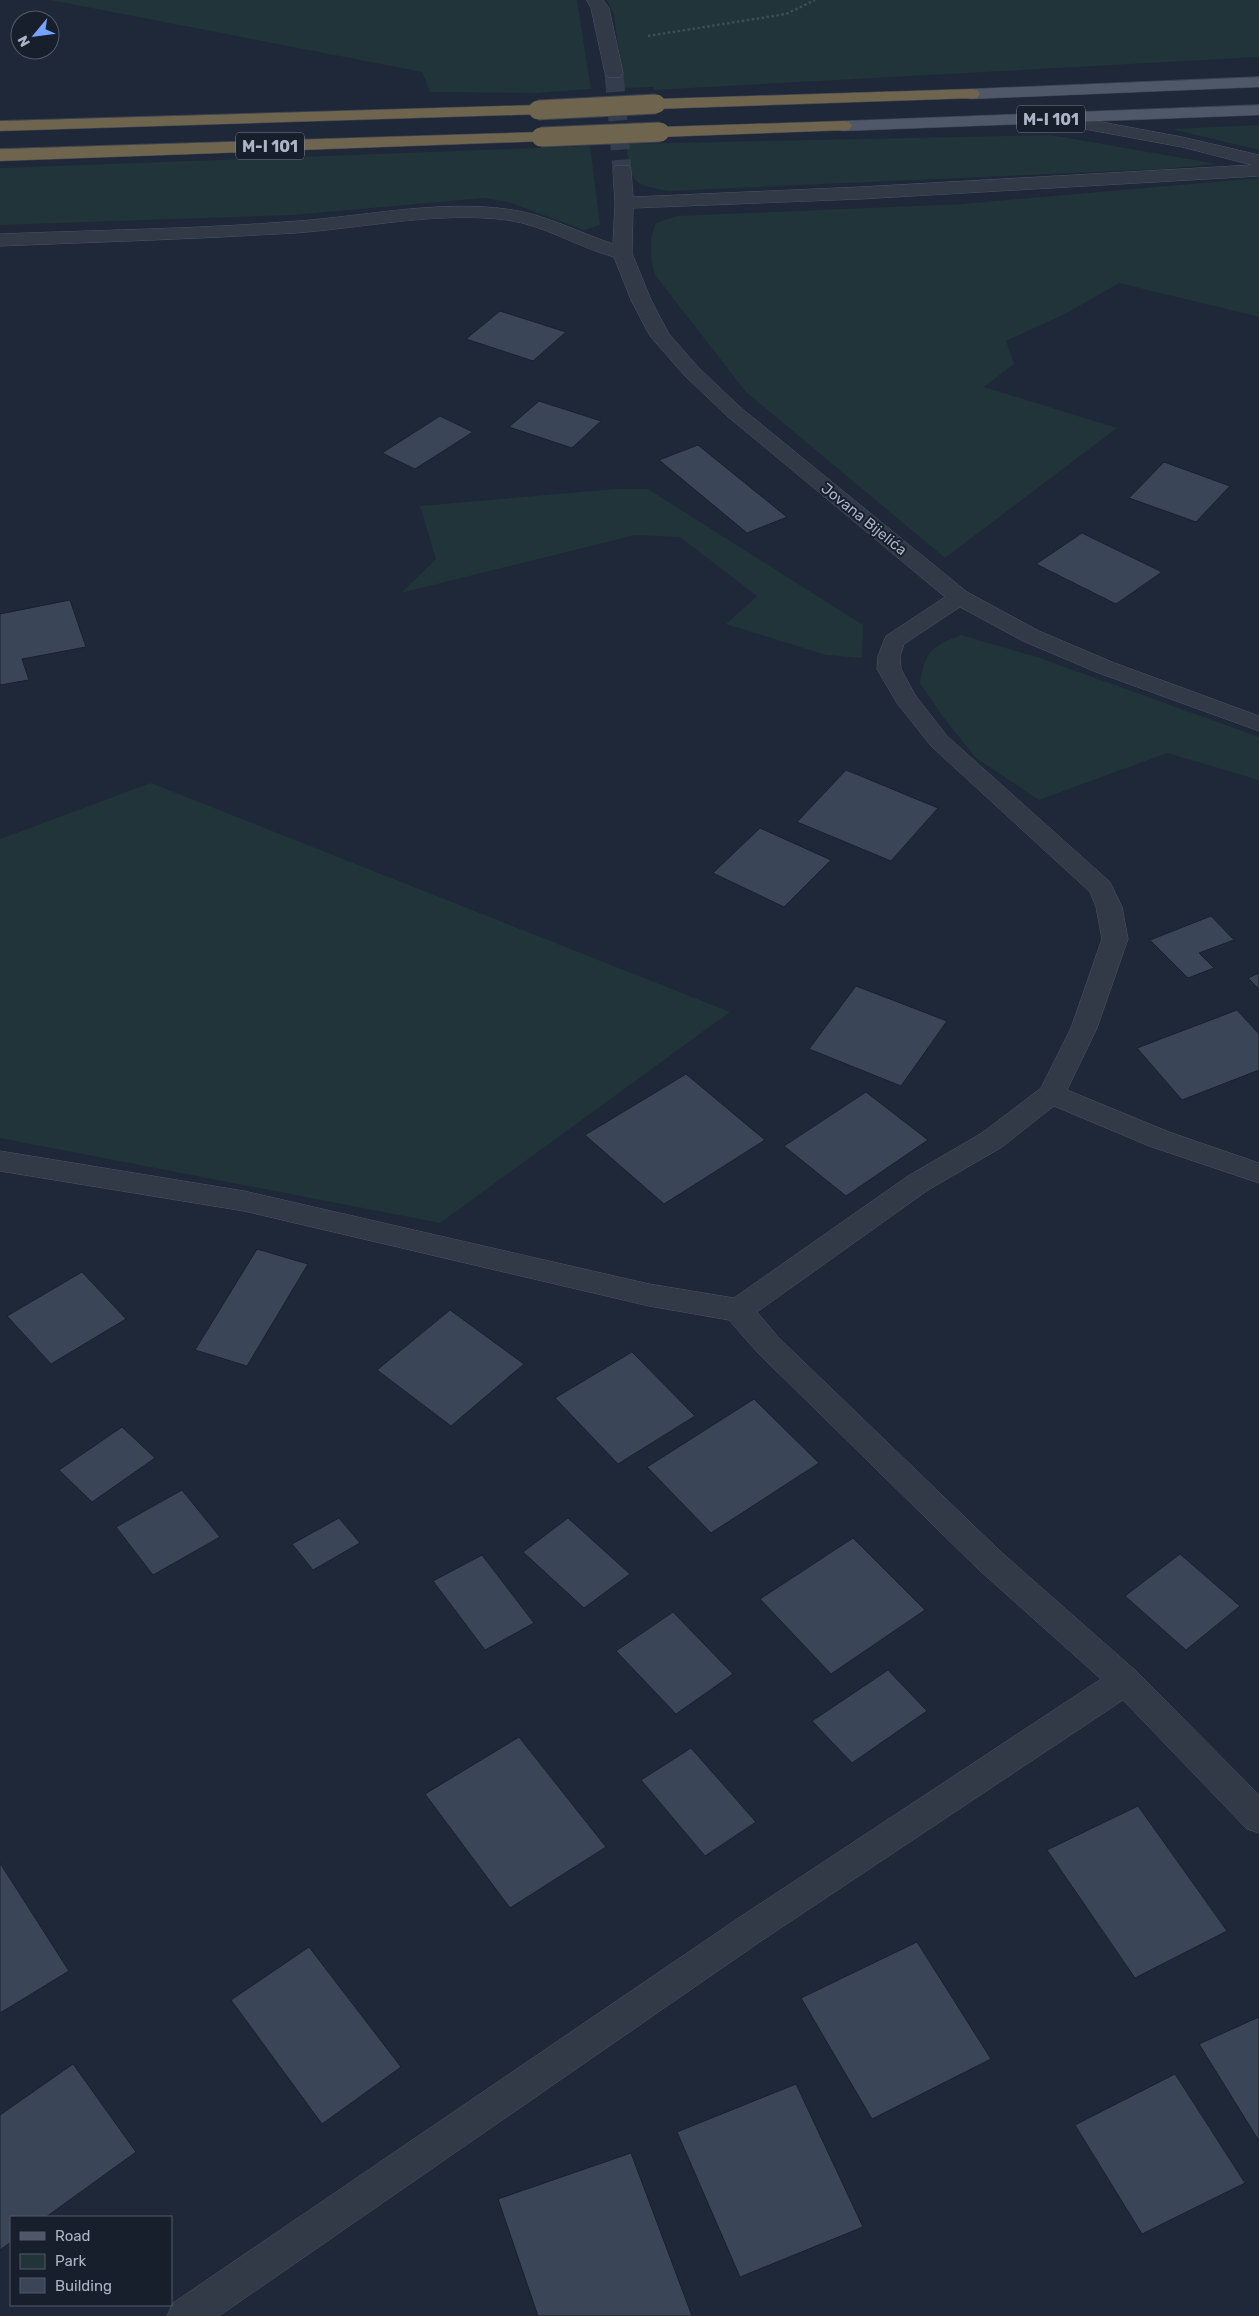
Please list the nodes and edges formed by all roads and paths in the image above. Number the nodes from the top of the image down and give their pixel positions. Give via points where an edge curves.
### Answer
1 (595, 0) edge
2 (815, 0) edge
3 (608, 44) junction
4 (614, 72) tunnel mouth
5 (1259, 82) edge
6 (971, 94) joint
7 (1259, 110) edge
8 (1058, 119) junction
9 (0, 126) edge
10 (843, 126) joint
11 (0, 155) edge
12 (1259, 161) edge
13 (622, 170) tunnel mouth
14 (1259, 170) edge
15 (624, 203) junction
16 (0, 240) edge
17 (622, 253) junction
18 (959, 597) junction
19 (1259, 724) edge
20 (1051, 1094) junction
21 (0, 1161) edge
22 (1259, 1173) edge
23 (738, 1310) junction
24 (1125, 1681) junction
25 (1259, 1818) edge
26 (186, 2316) edge

1 - 3 street via 600,8
2 - 3 path via 786,14
3 - 4 street
5 - 6 main road, M-I 101
6 - 9 highway, M-I 101, bridge
7 - 8 main road, M-I 101
8 - 10 main road, M-I 101
8 - 12 street via 1182,142
10 - 11 highway, M-I 101, bridge
13 - 15 street, Jovana Bijelića
14 - 15 street
15 - 17 street, Jovana Bijelića
16 - 17 street via 296,227 437,214 504,214 536,220 598,248
17 - 18 street, Jovana Bijelića via 660,336 692,372 733,411
18 - 19 street, Jovana Bijelića via 1030,636 1104,668
18 - 20 street via 894,641 889,670 905,698 939,741 1101,888 1109,907 1115,938 1084,1028
20 - 22 street via 1159,1138
20 - 23 street via 992,1140 918,1183
21 - 23 street via 244,1201 640,1292
23 - 24 street via 768,1345 989,1560
24 - 25 street
24 - 26 street via 758,1925

